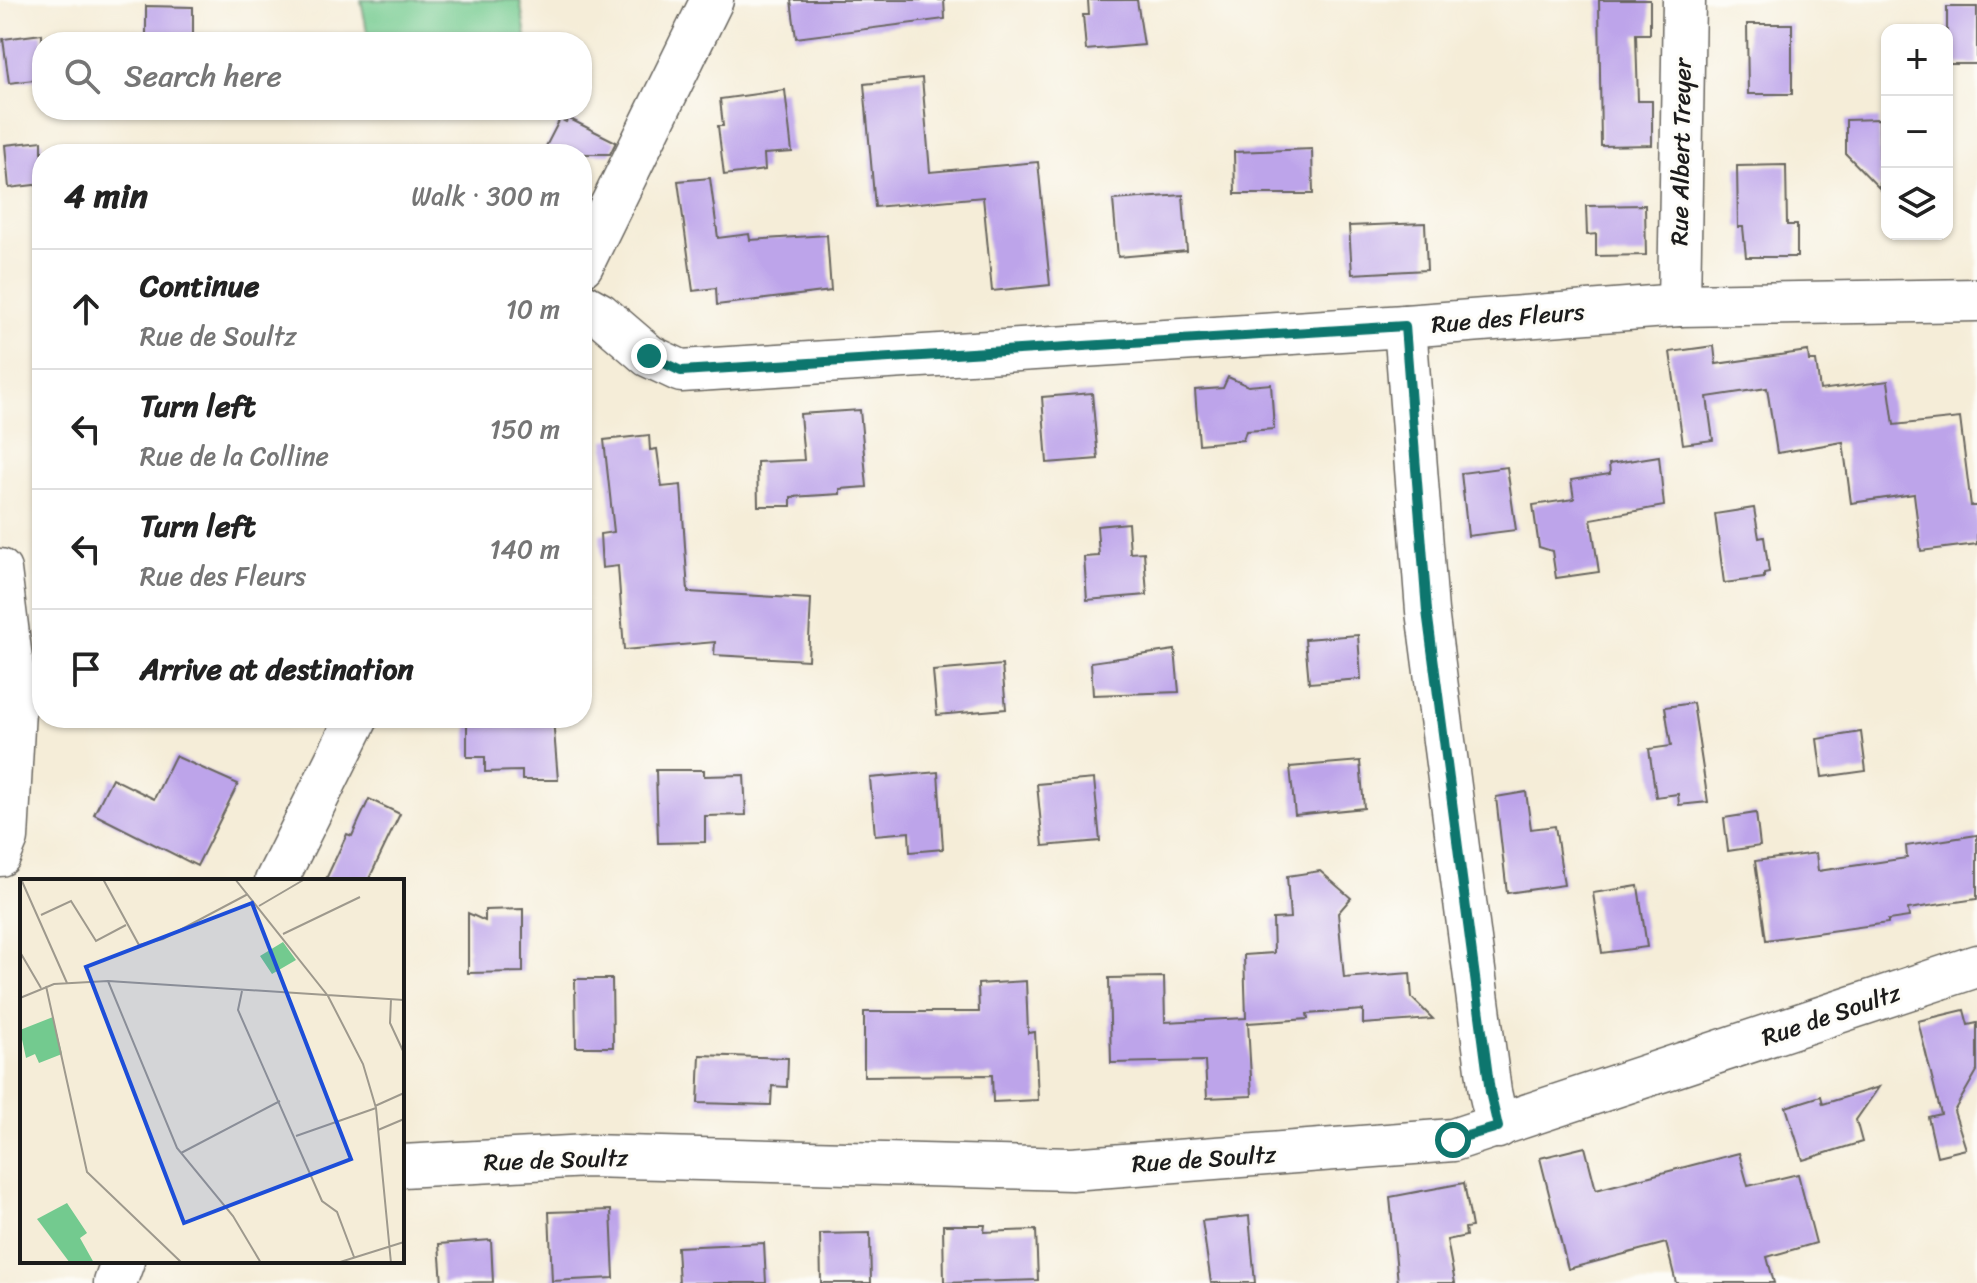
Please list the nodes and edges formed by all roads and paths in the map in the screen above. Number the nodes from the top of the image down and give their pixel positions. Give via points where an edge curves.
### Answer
1 (712, 0) edge
2 (1684, 0) edge
3 (592, 245) edge
4 (1977, 300) edge
5 (1679, 305) junction
6 (592, 310) edge
7 (1405, 326) junction
8 (0, 570) edge
9 (352, 728) edge
10 (0, 855) edge
11 (277, 879) edge
12 (1977, 966) edge
13 (1498, 1127) junction
14 (404, 1166) edge
15 (122, 1263) edge
16 (115, 1283) edge

1 - 3 street
2 - 5 street, Rue Albert Treyer
4 - 5 street, Rue des Fleurs
5 - 7 street, Rue des Fleurs
6 - 7 street, Rue des Fleurs via 649,356 681,371
7 - 13 street via 1427,611
8 - 10 street via 15,691 7,838
9 - 11 street
12 - 13 street, Rue de Soultz
13 - 14 street, Rue de Soultz via 1453,1140 1071,1169 588,1156
15 - 16 street

